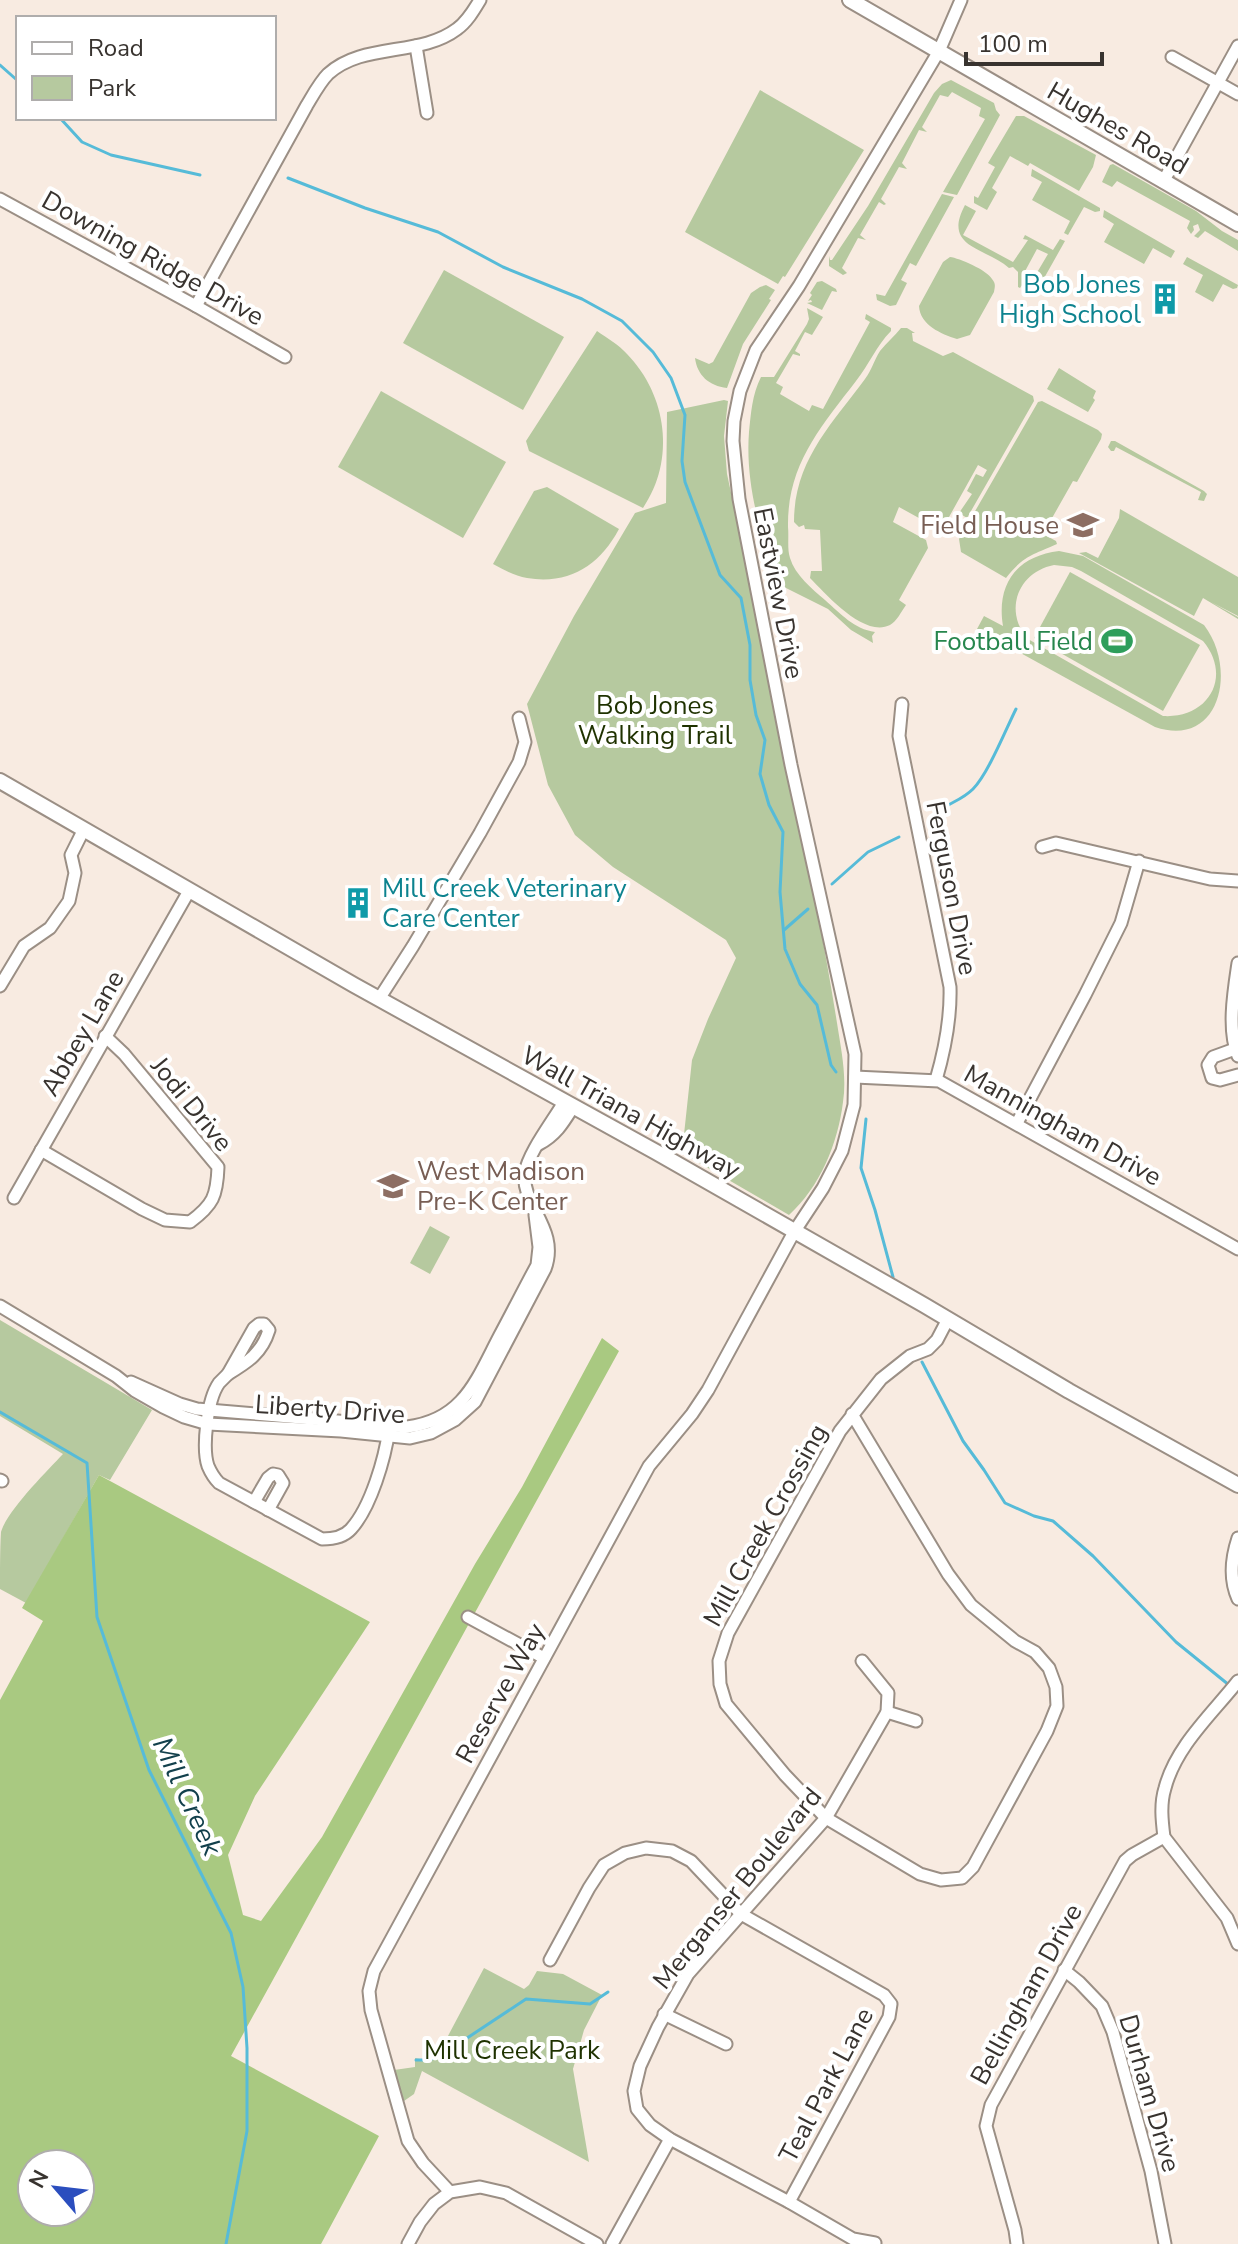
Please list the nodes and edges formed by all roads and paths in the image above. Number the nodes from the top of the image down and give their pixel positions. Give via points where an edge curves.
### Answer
1 (480, 0) edge
2 (850, 0) edge
3 (961, 0) edge
4 (416, 46) junction
5 (1238, 46) edge
6 (939, 51) junction
7 (1172, 57) dead end
8 (1218, 83) junction
9 (1238, 94) edge
10 (427, 113) dead end
11 (1163, 182) junction
12 (0, 199) edge
13 (1238, 224) edge
14 (196, 306) junction
15 (285, 357) dead end
16 (902, 704) dead end
17 (519, 718) dead end
18 (0, 781) edge
19 (84, 829) junction
20 (1042, 847) dead end
21 (1139, 861) junction
22 (1238, 881) edge
23 (189, 891) junction
24 (1238, 963) edge
25 (0, 986) edge
26 (379, 999) junction
27 (105, 1036) junction
28 (1236, 1053) edge
29 (1238, 1075) edge
30 (855, 1077) junction
31 (936, 1080) junction
32 (568, 1105) junction
33 (1017, 1123) junction
34 (41, 1150) junction
35 (14, 1198) dead end
36 (794, 1232) junction
37 (1238, 1249) edge
38 (0, 1306) edge
39 (948, 1319) junction
40 (228, 1374) dead end
41 (116, 1376) junction
42 (210, 1410) junction
43 (852, 1414) junction
44 (208, 1424) junction
45 (388, 1431) junction
46 (1238, 1485) edge
47 (254, 1502) junction
48 (268, 1510) junction
49 (1238, 1538) edge
50 (1238, 1599) edge
51 (468, 1617) dead end
52 (544, 1658) junction
53 (862, 1661) dead end
54 (1238, 1681) edge
55 (887, 1712) junction
56 (916, 1721) dead end
57 (826, 1818) junction
58 (1164, 1837) junction
59 (741, 1914) junction
60 (1238, 1944) edge
61 (550, 1960) dead end
62 (1064, 1970) junction
63 (664, 2014) junction
64 (726, 2044) dead end
65 (670, 2139) junction
66 (450, 2192) junction
67 (789, 2202) junction
68 (875, 2243) edge
69 (408, 2244) edge
70 (597, 2244) edge
71 (612, 2244) edge
72 (1017, 2244) edge
73 (1165, 2244) edge

1 - 4 street via 458,29
2 - 6 main road, Hughes Road
3 - 6 street, Eastview Drive
4 - 10 street
4 - 14 street via 360,57 327,74
5 - 8 street
6 - 11 main road, Hughes Road
6 - 30 street, Eastview Drive via 756,350 734,421 739,499 855,1054
7 - 8 street
8 - 9 street
8 - 11 street
11 - 13 main road, Hughes Road
12 - 14 street, Downing Ridge Drive
14 - 15 street, Downing Ridge Drive
16 - 31 street, Ferguson Drive via 899,736 950,987 951,1012
17 - 26 street via 525,742 519,762
18 - 19 main road, Wall Triana Highway
19 - 23 main road, Wall Triana Highway
19 - 25 street via 71,855 75,873 69,901 50,928 24,946
20 - 21 street via 1056,843
21 - 22 street
21 - 33 street via 1121,923
23 - 26 main road, Wall Triana Highway
23 - 27 street, Abbey Lane
24 - 28 street via 1232,1007
26 - 32 main road, Wall Triana Highway
27 - 34 street, Abbey Lane
27 - 34 street, Jodi Drive via 218,1167 209,1209 190,1222 165,1220
28 - 29 street via 1213,1057 1208,1065 1212,1078
30 - 31 street, Manningham Drive
30 - 36 street, Eastview Drive via 842,1151
31 - 33 street, Manningham Drive
32 - 36 main road, Wall Triana Highway
32 - 45 street, Liberty Drive via 559,1130 539,1144 524,1177 544,1225 547,1262 475,1402 431,1433 410,1438
33 - 37 street, Manningham Drive
34 - 35 street, Abbey Lane
36 - 39 main road, Wall Triana Highway
36 - 52 street, Reserve Way via 700,1403 649,1466
38 - 41 street, Liberty Drive
39 - 43 street, Mill Creek Crossing via 928,1349 881,1379
39 - 46 main road, Wall Triana Highway
40 - 42 street via 213,1395
41 - 42 street, Liberty Drive via 180,1404
41 - 44 street, Liberty Drive via 163,1407
42 - 44 street
42 - 45 street, Liberty Drive
43 - 57 street, Mill Creek Crossing via 764,1566 719,1661 726,1704
43 - 57 street, Mill Creek Crossing via 971,1605 1049,1668 1057,1706 973,1867 962,1878 920,1874
44 - 45 street, Liberty Drive
44 - 47 street via 205,1448 212,1475
45 - 48 street via 376,1482 349,1531 322,1539
47 - 48 street
47 - 48 street via 268,1478 278,1475 283,1483
49 - 50 street via 1231,1572
51 - 52 street
52 - 66 street, Reserve Way via 374,1971 369,1991 408,2141
53 - 55 street via 888,1693
54 - 58 street via 1188,1742 1168,1780 1162,1804
55 - 56 street
55 - 57 street, Merganser Boulevard
57 - 59 street, Merganser Boulevard
58 - 60 street via 1227,1918
58 - 62 street, Bellingham Drive via 1125,1861
59 - 61 street, Teal Park Lane via 691,1861 672,1851 646,1848 625,1853 604,1865
59 - 63 street, Merganser Boulevard via 688,1974
59 - 67 street, Teal Park Lane via 865,1983 891,2004 889,2017
62 - 72 street, Bellingham Drive via 991,2105 986,2126
62 - 73 street, Durham Drive via 1102,2006 1113,2032
63 - 64 street
63 - 65 street, Merganser Boulevard via 634,2091 637,2109
65 - 67 street, Merganser Boulevard
65 - 71 street
66 - 69 street via 434,2204
66 - 70 street via 480,2187 506,2193
67 - 68 street, Merganser Boulevard via 853,2239

